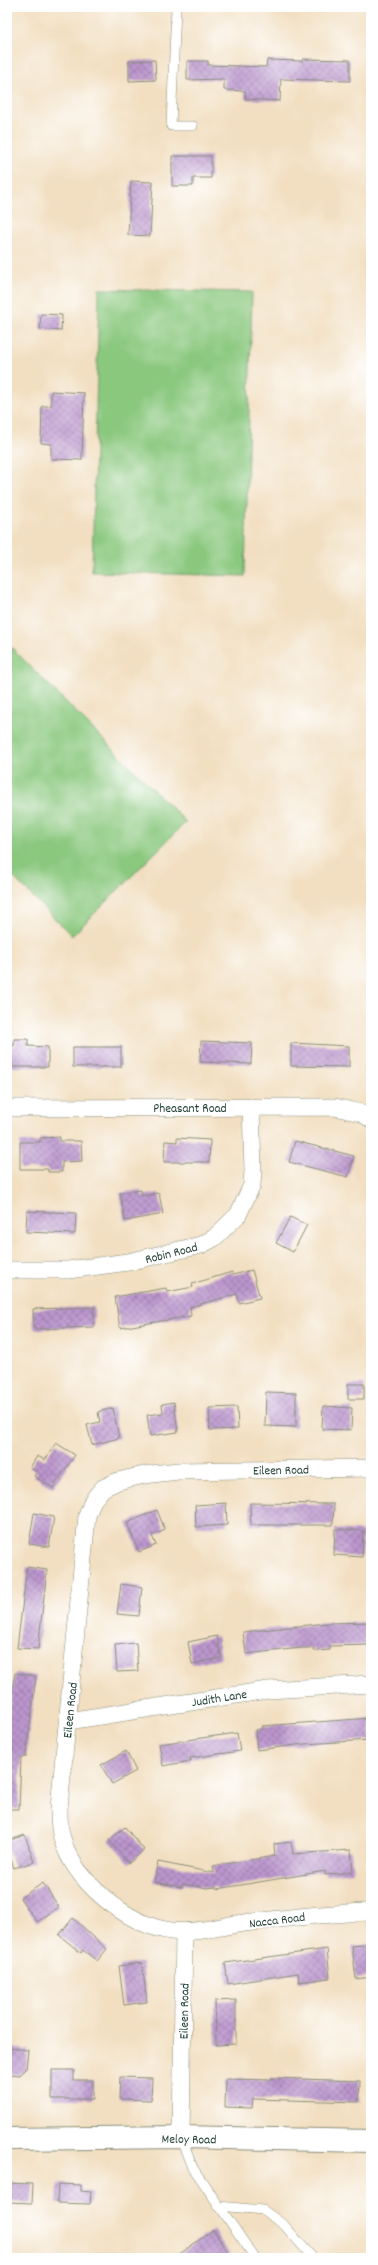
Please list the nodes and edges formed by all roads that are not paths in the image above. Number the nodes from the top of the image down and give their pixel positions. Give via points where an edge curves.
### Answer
1 (176, 7) edge
2 (193, 126) dead end
3 (251, 1107) junction
4 (7, 1108) edge
5 (371, 1119) edge
6 (7, 1270) edge
7 (371, 1468) edge
8 (371, 1684) edge
9 (68, 1721) junction
10 (371, 1912) edge
11 (184, 1931) junction
12 (181, 2137) junction
13 (7, 2139) edge
14 (371, 2141) edge
15 (218, 2206) junction
16 (255, 2258) edge
17 (312, 2258) edge

1 - 2 lane via 171,126
3 - 4 street, Pheasant Road
3 - 5 street, Pheasant Road via 335,1107 362,1113
3 - 6 street, Robin Road via 254,1171 252,1185 238,1215 214,1238 200,1245 128,1262 68,1270
7 - 9 street, Eileen Road via 178,1471 127,1478 103,1488 93,1500 87,1516
8 - 9 street, Judith Lane via 268,1690
9 - 11 street, Eileen Road via 59,1808 62,1838 72,1861 88,1883 124,1911 160,1928
10 - 11 street, Nacca Road via 320,1914
11 - 12 street, Eileen Road
12 - 13 main road, Meloy Road
12 - 14 main road, Meloy Road
12 - 15 lane via 193,2168
15 - 16 lane
15 - 17 lane via 262,2210 284,2225

